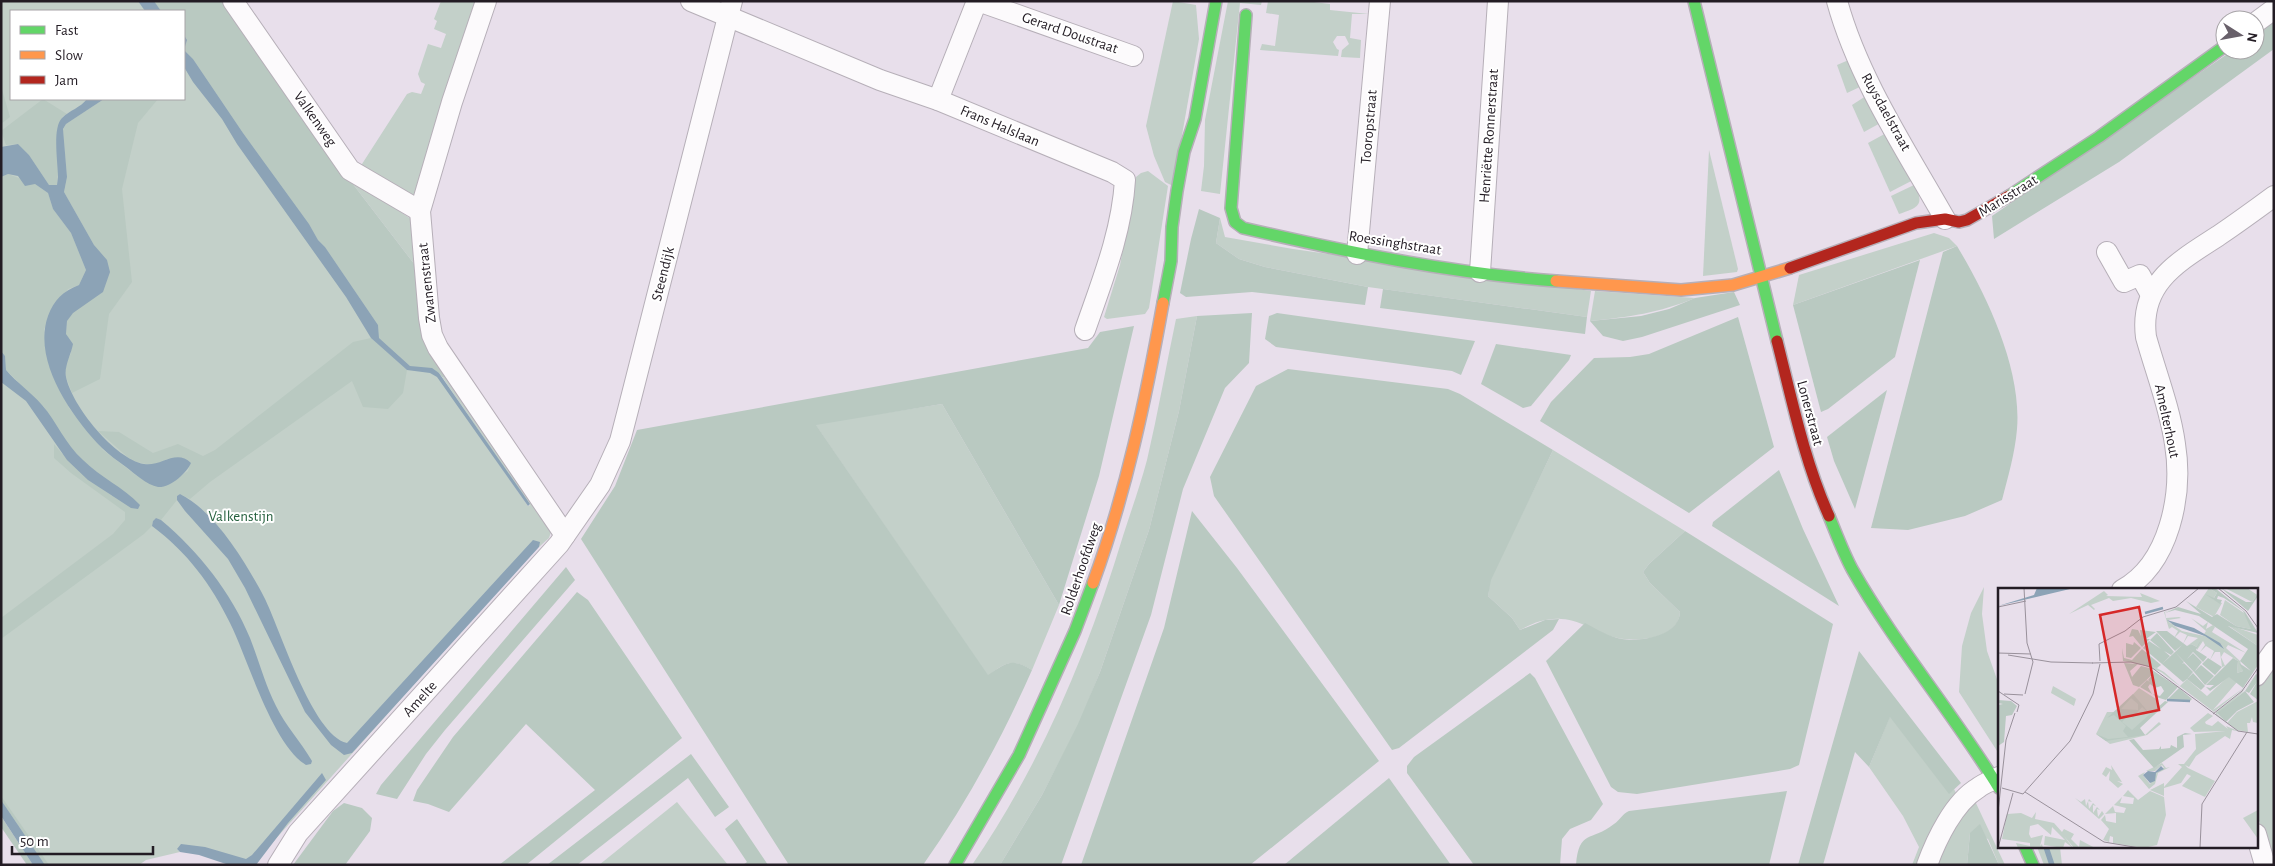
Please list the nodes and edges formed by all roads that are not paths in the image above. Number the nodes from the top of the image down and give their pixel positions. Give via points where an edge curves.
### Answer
1 (233, 1) edge
2 (486, 1) edge
3 (692, 1) edge
4 (977, 1) edge
5 (1216, 1) edge
6 (1380, 1) edge
7 (1498, 1) edge
8 (1694, 1) edge
9 (1837, 1) edge
10 (2268, 1) edge
11 (731, 9) edge
12 (2274, 9) edge
13 (1246, 14) dead end
14 (2215, 54) edge
15 (1133, 56) dead end
16 (938, 100) junction
17 (1195, 120) junction
18 (1199, 144) dead end
19 (2274, 196) edge
20 (420, 211) junction
21 (1945, 219) junction
22 (1182, 237) dead end
23 (2108, 252) dead end
24 (1357, 254) junction
25 (1171, 261) junction
26 (1480, 272) junction
27 (1761, 278) junction
28 (2151, 295) junction
29 (1085, 330) dead end
30 (565, 535) junction
31 (2124, 588) edge
32 (2274, 651) edge
33 (2258, 673) edge
34 (1998, 782) edge
35 (2258, 841) edge
36 (2025, 848) edge
37 (278, 865) edge
38 (955, 865) edge
39 (1927, 865) edge
40 (2033, 865) edge
41 (2265, 865) edge

1 - 20 street, Valkenweg via 350,170
2 - 20 street, Zwanenstraat
3 - 11 street, Frans Halslaan
4 - 15 street, Gerard Doustraat
4 - 16 street, Gerard Doustraat
5 - 17 street, Rolderhoofdweg
6 - 24 street, Tooropstraat
7 - 26 street, Henriëtte Ronnerstraat
8 - 27 street, Lonerstraat
9 - 21 street, Ruysdaelstraat via 1848,38 1871,87
10 - 12 street
11 - 16 street, Frans Halslaan via 880,80
11 - 30 street, Steendijk via 620,441 600,485
13 - 24 street, Roessinghstraat via 1232,216 1243,228
14 - 21 street, Marisstraat via 2137,112 1990,208 1959,222
16 - 29 street, Frans Halslaan via 1125,180 1116,236
17 - 18 street, Rolderhoofdweg
17 - 25 street, Rolderhoofdweg via 1184,152 1177,191
19 - 28 street, Amelterhout via 2181,260 2162,278
20 - 30 street, Zwanenstraat via 432,335
21 - 27 street, Marisstraat via 1902,227
22 - 25 street, Rolderhoofdweg
23 - 28 street via 2124,282 2140,275
24 - 26 street, Roessinghstraat
25 - 38 street, Rolderhoofdweg via 1144,408 1104,554 1042,707 1019,755
26 - 27 street, Roessinghstraat via 1514,278 1681,290 1733,285
27 - 34 street, Lonerstraat via 1814,482 1850,567 1887,626
28 - 31 street, Amelterhout via 2144,320 2146,338 2174,438 2177,485 2172,519 2164,541 2153,561
30 - 37 street, Amelte via 298,833
32 - 33 street
34 - 39 street via 1977,788 1966,798 1947,822
35 - 41 street
36 - 40 street

